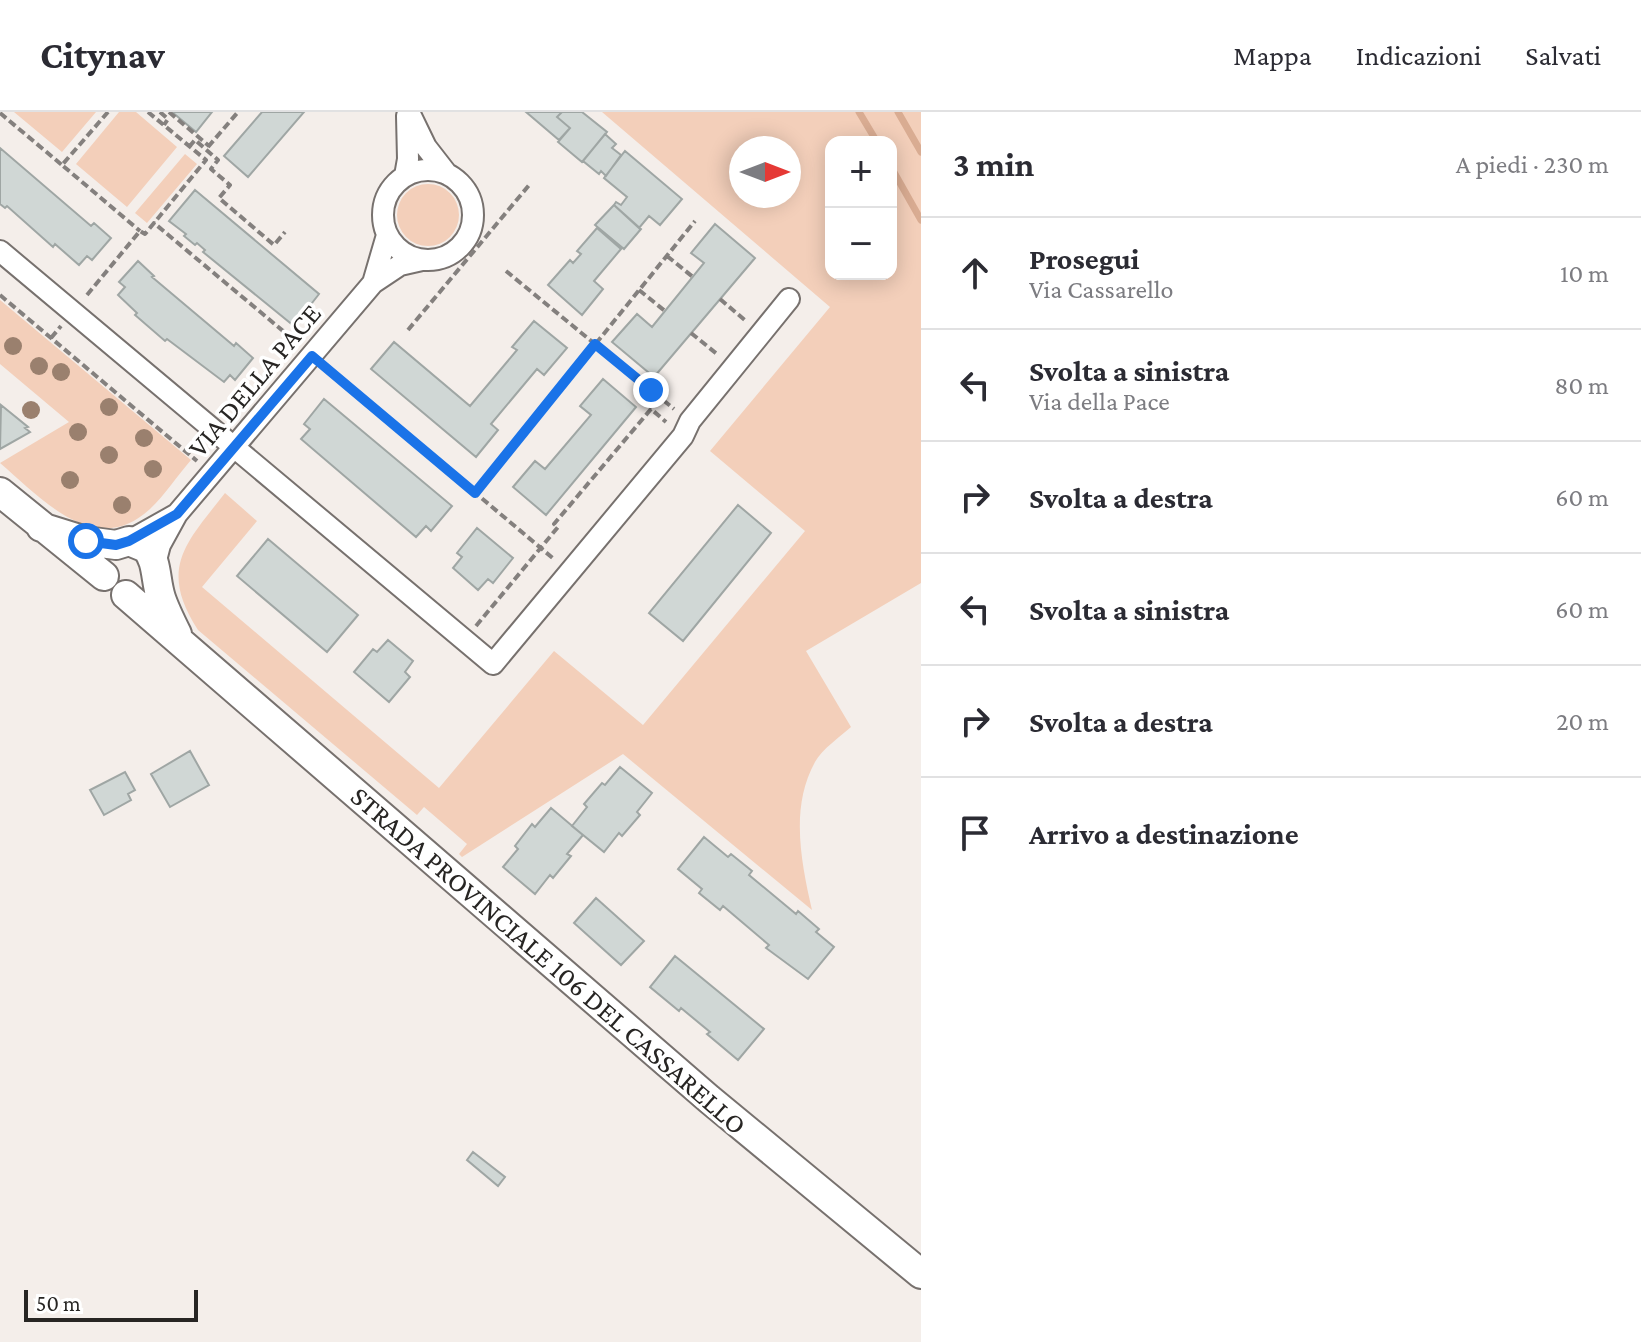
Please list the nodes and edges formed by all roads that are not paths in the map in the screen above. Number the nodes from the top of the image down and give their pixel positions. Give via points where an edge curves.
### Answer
1 (408, 112) edge
2 (447, 174) junction
3 (405, 176) junction
4 (387, 235) junction
5 (0, 251) edge
6 (423, 260) junction
7 (373, 283) junction
8 (789, 299) dead end
9 (233, 448) junction
10 (0, 492) edge
11 (177, 514) junction
12 (41, 527) junction
13 (123, 543) junction
14 (155, 570) junction
15 (104, 576) junction
16 (126, 595) junction
17 (181, 641) junction
18 (921, 1274) edge

1 - 2 street, VIA DELLA PACE
1 - 3 street, VIA DELLA PACE
2 - 3 street via 433,170
2 - 6 street, VIA DELLA PACE via 469,197 471,229 452,253
3 - 4 street, VIA DELLA PACE via 383,205
4 - 6 street via 408,256
4 - 7 street, VIA DELLA PACE
5 - 9 street
6 - 7 street, VIA DELLA PACE via 400,265
7 - 9 street, VIA DELLA PACE
8 - 9 street via 493,664
9 - 11 street, VIA DELLA PACE
10 - 12 street
11 - 13 street, VIA DELLA PACE
11 - 14 street, VIA DELLA PACE
12 - 13 street via 72,538
12 - 15 street
13 - 14 street via 146,548
13 - 15 street via 104,558
14 - 16 street via 144,591
14 - 17 street via 161,599
15 - 16 street via 112,589
16 - 17 street, STRADA PROVINCIALE 106 DEL CASSARELLO
17 - 18 street, STRADA PROVINCIALE 106 DEL CASSARELLO via 709,1099

